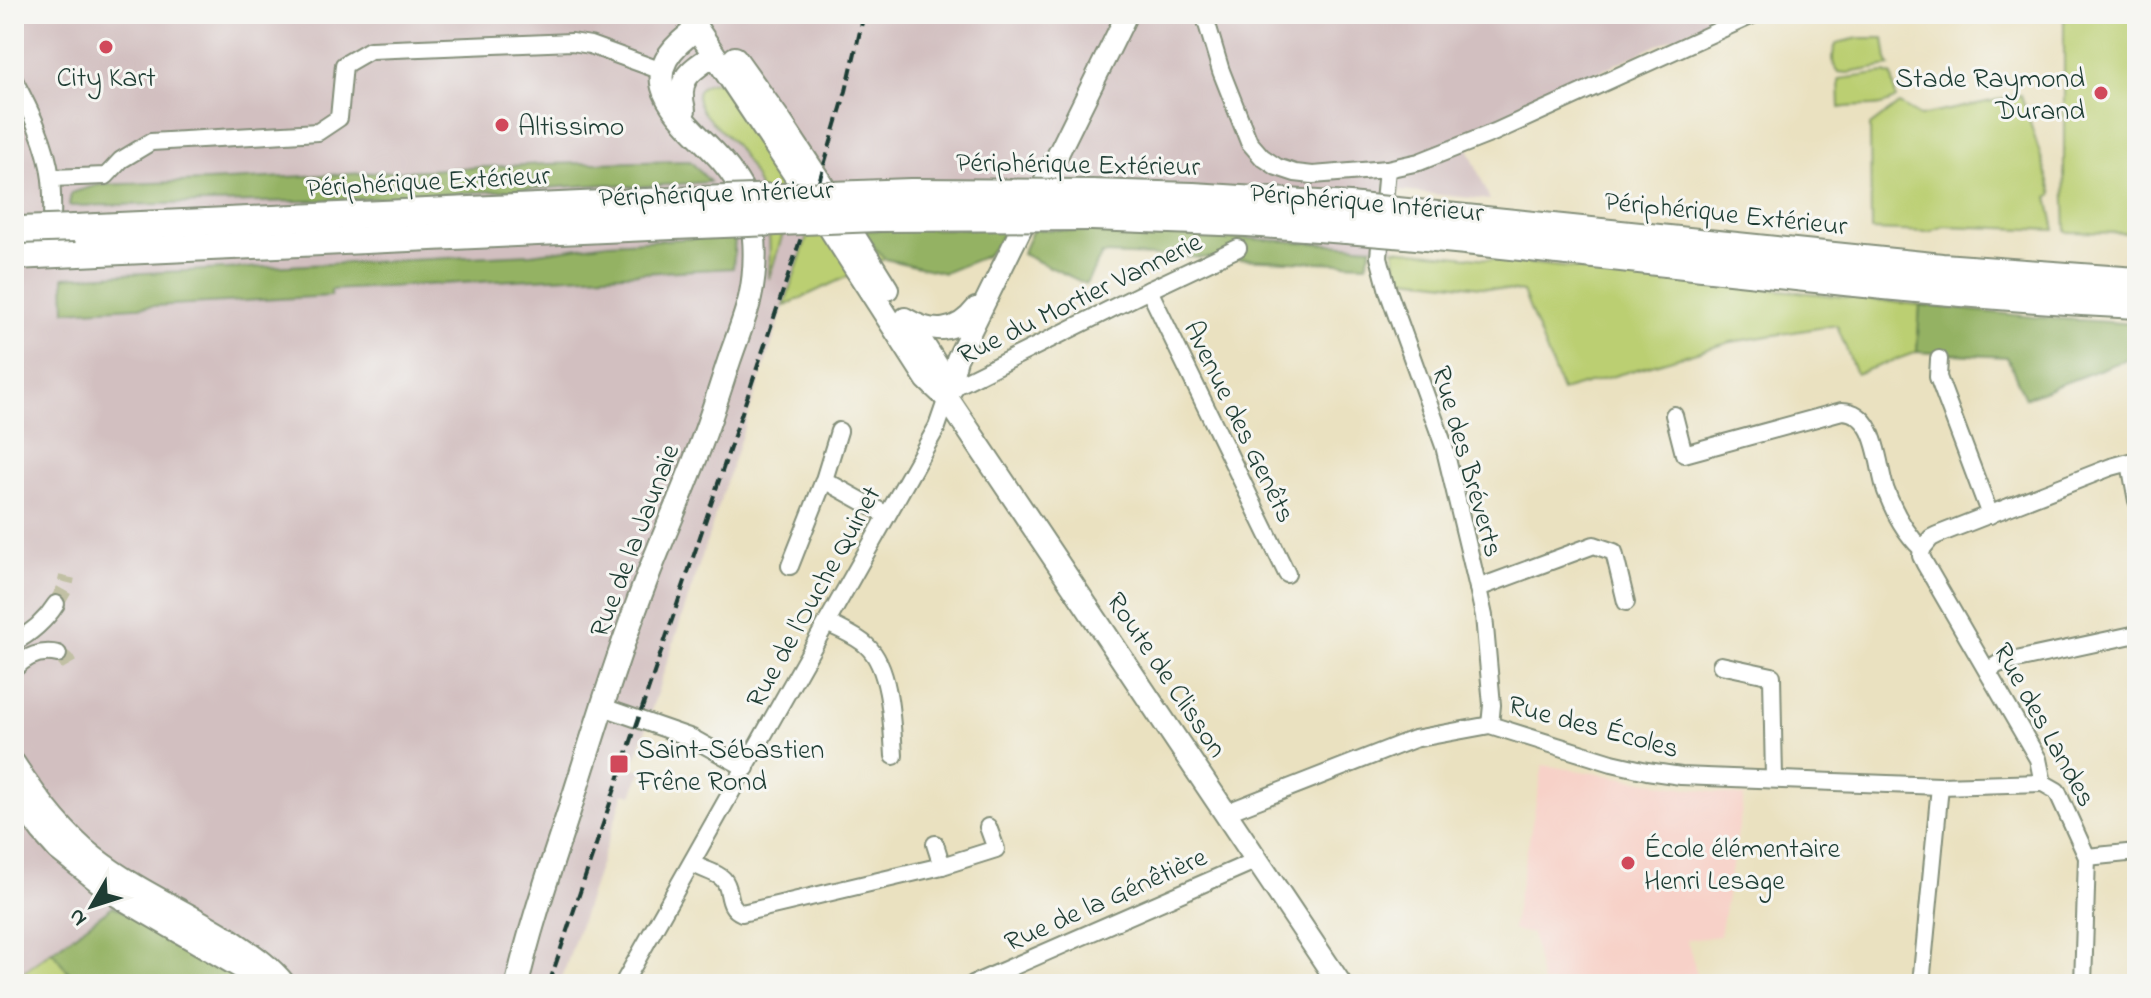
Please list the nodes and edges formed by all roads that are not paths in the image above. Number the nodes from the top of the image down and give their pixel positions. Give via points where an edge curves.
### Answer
1 (1127, 14) edge
2 (1204, 14) edge
3 (1755, 14) edge
4 (704, 28) edge
5 (662, 71) junction
6 (14, 80) edge
7 (688, 120) junction
8 (1387, 169) junction
9 (51, 178) junction
10 (647, 214) junction
11 (1407, 223) junction
12 (70, 246) junction
13 (20, 248) edge
14 (1238, 248) dead end
15 (2137, 281) edge
16 (991, 289) junction
17 (1149, 290) junction
18 (2137, 305) edge
19 (905, 318) junction
20 (1939, 359) dead end
21 (947, 398) junction
22 (1674, 415) dead end
23 (839, 431) dead end
24 (2133, 462) edge
25 (824, 480) junction
26 (2137, 501) edge
27 (887, 515) junction
28 (1990, 515) junction
29 (1922, 549) junction
30 (790, 566) dead end
31 (1287, 574) dead end
32 (1478, 588) junction
33 (1626, 602) dead end
34 (56, 604) tunnel mouth
35 (828, 623) junction
36 (37, 625) junction
37 (14, 633) edge
38 (2137, 634) edge
39 (14, 642) edge
40 (58, 654) dead end
41 (1721, 665) dead end
42 (14, 669) edge
43 (1988, 671) junction
44 (603, 707) junction
45 (1490, 725) junction
46 (894, 756) dead end
47 (14, 764) edge
48 (746, 768) junction
49 (1774, 779) junction
50 (2043, 783) junction
51 (1940, 786) junction
52 (14, 793) edge
53 (1225, 813) junction
54 (988, 827) dead end
55 (935, 844) dead end
56 (2137, 852) edge
57 (2087, 857) junction
58 (1257, 860) junction
59 (693, 863) junction
60 (942, 866) junction
61 (115, 894) junction
62 (175, 907) junction
63 (274, 984) edge
64 (284, 984) edge
65 (517, 984) edge
66 (623, 984) edge
67 (973, 984) edge
68 (1340, 984) edge
69 (1921, 984) edge
70 (2083, 984) edge

1 - 16 street
2 - 8 street via 1249,142 1262,157 1304,174
3 - 8 street via 1495,132
4 - 5 main road via 684,37
4 - 7 main road via 697,66 681,90
4 - 19 main road, Route de Clisson via 785,143 797,147
4 - 21 main road, Route de Clisson via 927,379
5 - 7 main road, Rue de la Jaunaie via 675,84 673,97
5 - 9 street via 572,42 370,50 344,65 339,118 318,132 151,142 106,176
6 - 9 street via 29,107
7 - 44 main road, Rue de la Jaunaie via 732,174 748,203 754,273 702,442
8 - 32 street, Rue des Bréverts via 1379,257 1444,446
9 - 12 street
10 - 11 highway, Périphérique Intérieur, bridge via 877,218 1092,205 1247,223 1348,218
10 - 12 highway, Périphérique Extérieur
10 - 12 highway, Périphérique Intérieur via 138,250
11 - 15 highway, Périphérique Extérieur
11 - 18 highway, Périphérique Intérieur via 1883,285
12 - 13 highway, Périphérique Extérieur, bridge
12 - 13 highway
14 - 17 street, Rue du Mortier Vannerie
16 - 19 street via 970,317 949,328 927,328
16 - 21 street via 957,359
17 - 21 street, Rue du Mortier Vannerie via 965,380
17 - 31 street, Avenue des Genêts
19 - 21 main road, Route de Clisson via 940,371
20 - 28 street via 1938,377
21 - 27 street, Rue de l'Ouche Quinet via 937,427
21 - 53 main road, Route de Clisson
22 - 29 street, Rue des Landes via 1684,454 1842,411 1856,415 1868,426 1897,516
23 - 25 street
24 - 26 street
24 - 28 street
25 - 27 street
25 - 30 street
27 - 35 street, Rue de l'Ouche Quinet
28 - 29 street via 1937,535
29 - 43 street, Rue des Landes via 1925,564
32 - 33 street via 1594,545 1614,552
32 - 45 street, Rue des Bréverts
34 - 36 street
35 - 46 street via 867,646 881,667
35 - 48 street, Rue de l'Ouche Quinet
36 - 37 street
36 - 39 street
38 - 43 street via 1998,664
40 - 42 street via 41,652
41 - 49 street via 1772,676
43 - 50 street, Rue des Landes via 2038,759
44 - 48 street via 692,738
44 - 65 main road, Rue de la Jaunaie
45 - 49 street, Rue des Écoles via 1647,771
45 - 53 street, Rue des Écoles via 1414,739
47 - 62 main road via 45,807 93,857
48 - 59 street, Rue de l'Ouche Quinet
49 - 51 street, Rue des Écoles
50 - 51 street, Rue des Écoles
50 - 57 street, Rue des Landes via 2057,791
51 - 69 street
52 - 61 main road via 58,849
53 - 58 main road, Route de Clisson
54 - 60 street via 996,849
55 - 60 street
56 - 57 street
57 - 70 street, Rue des Landes
58 - 67 street, Rue de la Génêtière
58 - 68 main road, Route de Clisson
59 - 60 street via 723,879 731,903 742,913
59 - 66 street, Rue de l'Ouche Quinet
61 - 62 street
61 - 63 main road
62 - 64 main road via 243,949

